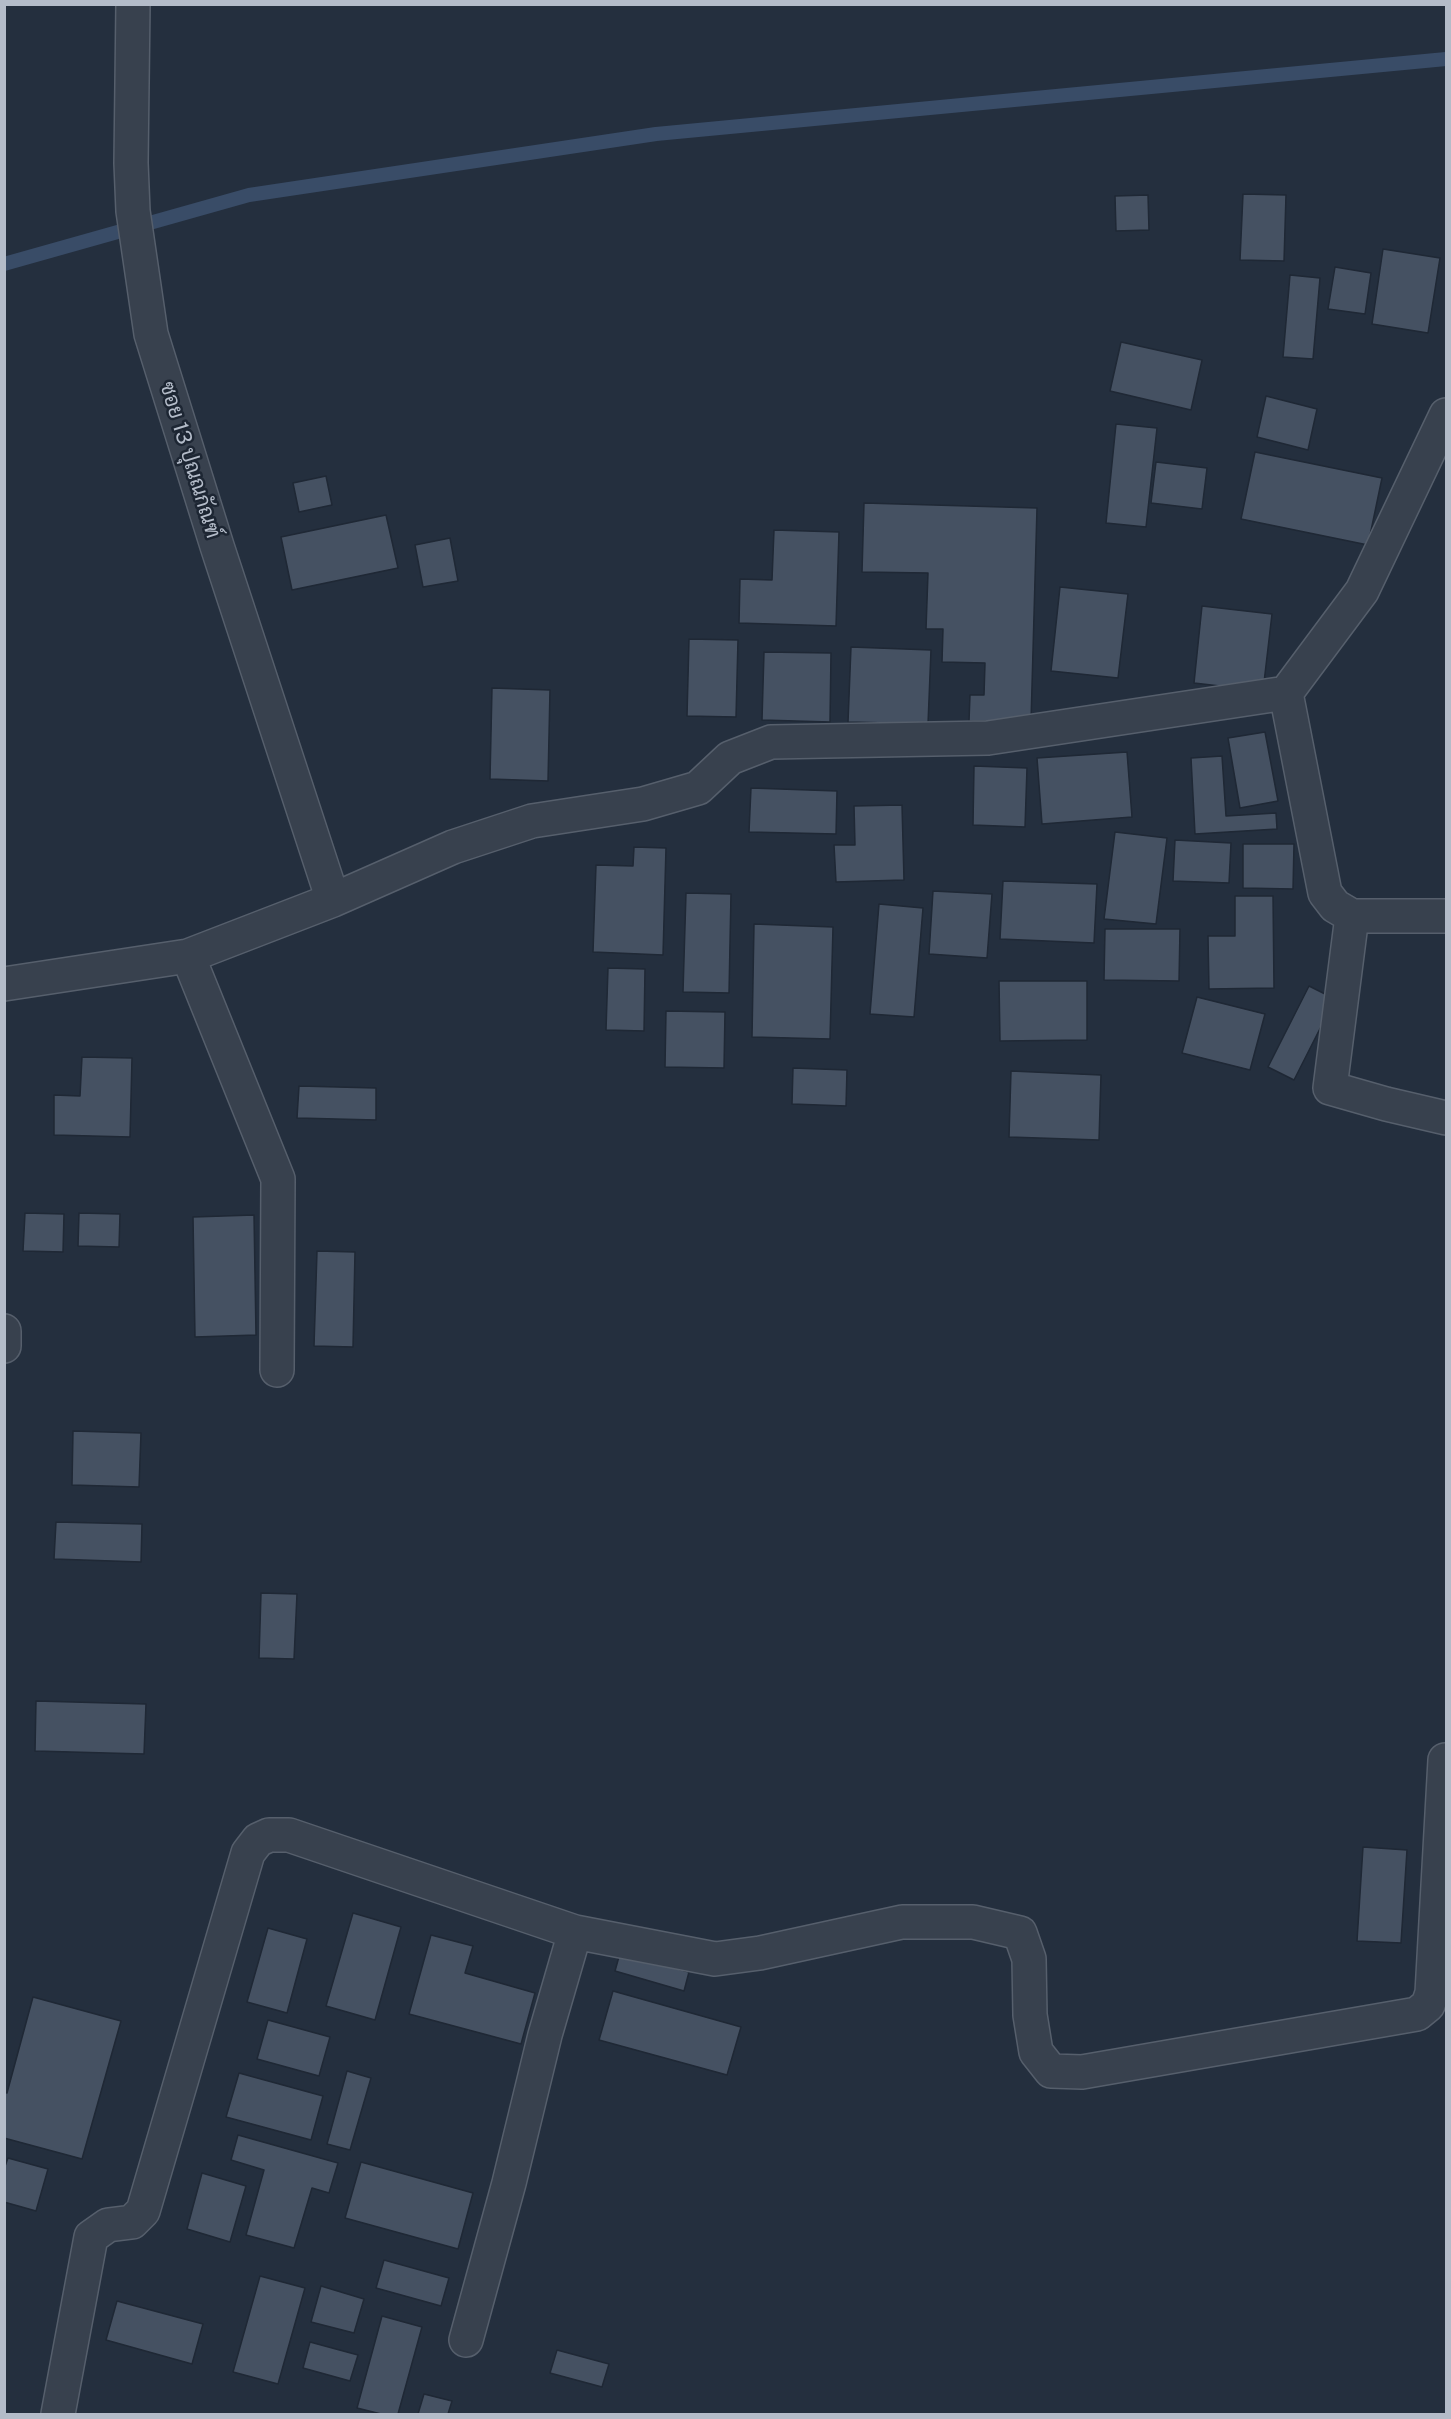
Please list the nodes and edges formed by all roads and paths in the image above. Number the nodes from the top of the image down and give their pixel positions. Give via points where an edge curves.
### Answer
1 (133, 4) edge
2 (1446, 415) edge
3 (1286, 693) junction
4 (333, 900) junction
5 (1352, 916) junction
6 (1446, 916) edge
7 (188, 956) junction
8 (4, 984) edge
9 (1446, 1118) edge
10 (4, 1330) edge
11 (4, 1346) edge
12 (277, 1370) dead end
13 (1444, 1760) dead end
14 (575, 1932) junction
15 (465, 2340) dead end
16 (58, 2415) edge

1 - 4 street, ซอย 13 ปุณณกัณฑ์ via 130,163 151,334
2 - 3 street via 1362,591
3 - 4 street via 988,738 771,742 730,758 698,788 643,804 532,821 453,847
3 - 5 street via 1325,894
4 - 7 street
5 - 6 street
5 - 9 street via 1330,1088
7 - 8 street
7 - 12 street via 278,1179
10 - 11 street
13 - 14 street via 1432,1994 1428,2005 1416,2014 1082,2072 1051,2071 1036,2052 1030,2015 1029,1959 1020,1933 973,1922 902,1922 715,1959
14 - 15 street
14 - 16 street via 289,1835 268,1835 258,1840 248,1853 144,2211 132,2222 108,2225 91,2237

